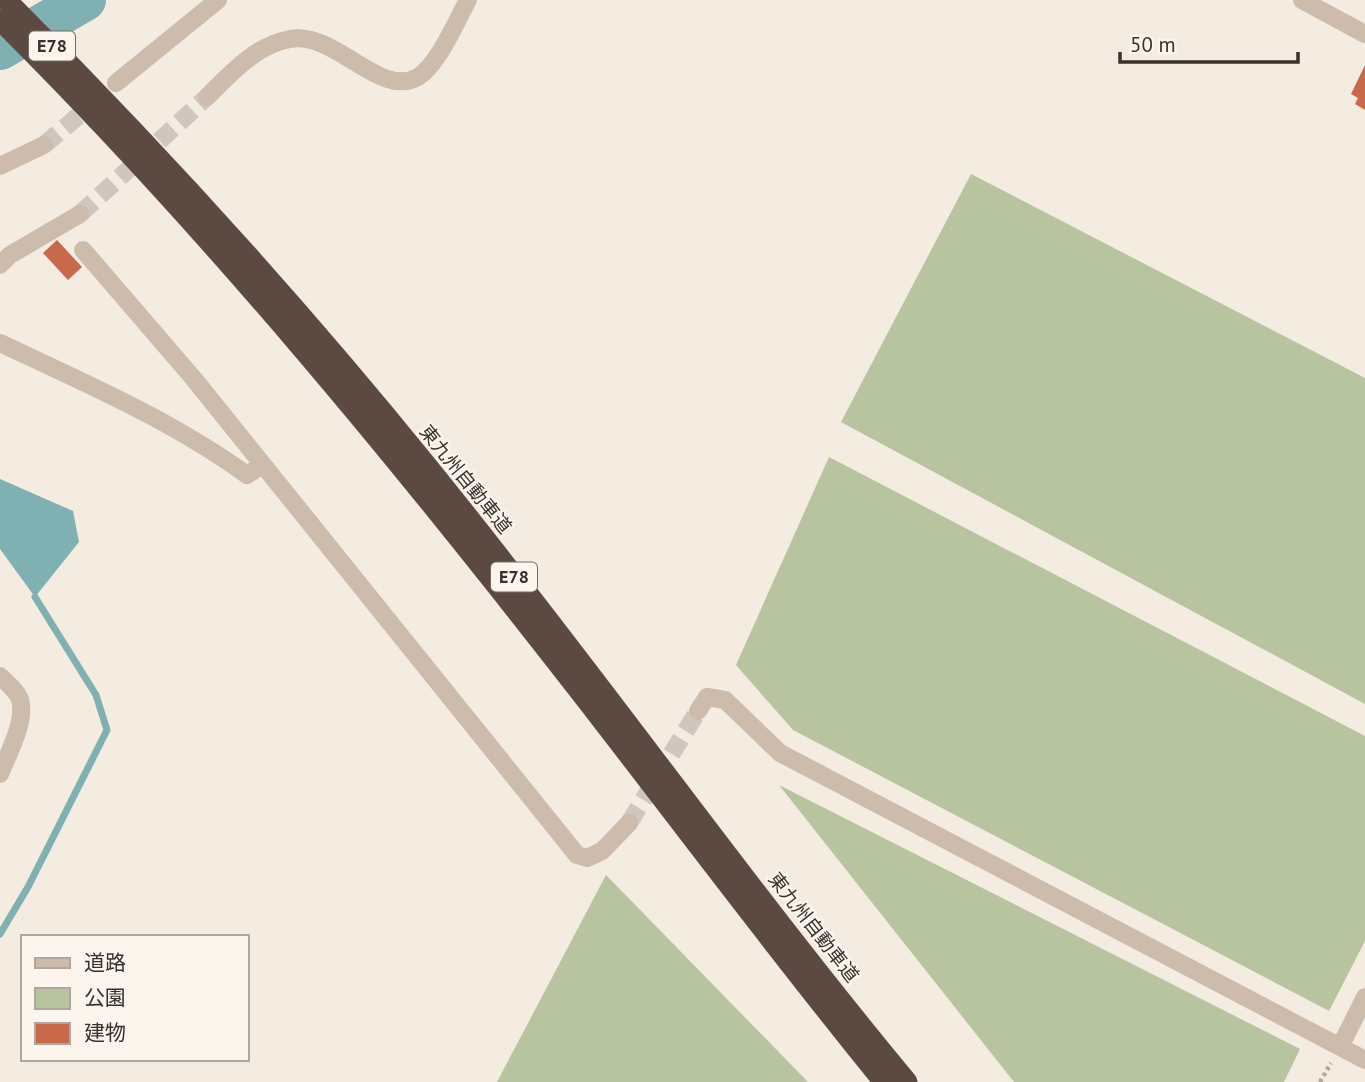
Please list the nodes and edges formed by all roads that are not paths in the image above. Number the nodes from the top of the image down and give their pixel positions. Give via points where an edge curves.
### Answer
1 (6, 0) edge
2 (218, 0) edge
3 (468, 0) edge
4 (1302, 0) edge
5 (0, 20) edge
6 (1365, 34) edge
7 (100, 93) junction
8 (206, 97) tunnel mouth
9 (44, 145) tunnel mouth
10 (0, 166) edge
11 (80, 214) tunnel mouth
12 (83, 250) dead end
13 (0, 265) edge
14 (0, 344) edge
15 (262, 465) junction
16 (0, 676) edge
17 (698, 711) tunnel mouth
18 (0, 774) edge
19 (629, 823) tunnel mouth
20 (1365, 997) edge
21 (1339, 1047) junction
22 (1365, 1060) edge
23 (884, 1082) edge
24 (907, 1082) edge

1 - 7 highway, 東九州自動車道 / E78
2 - 7 street
3 - 8 street via 429,68 418,77 390,81 314,39 290,39 242,63
4 - 6 street
5 - 7 highway, 東九州自動車道 / E78
7 - 23 highway, 東九州自動車道 / E78 via 246,283 410,478
7 - 24 highway, 東九州自動車道 / E78 via 266,272 430,469
9 - 10 street
11 - 13 street
12 - 15 street
14 - 15 street via 142,411 247,475
15 - 19 street via 577,855 587,858 602,851
16 - 18 street via 18,693 21,703 20,719
17 - 21 street via 707,697 725,700 780,753
20 - 21 street
21 - 22 street

